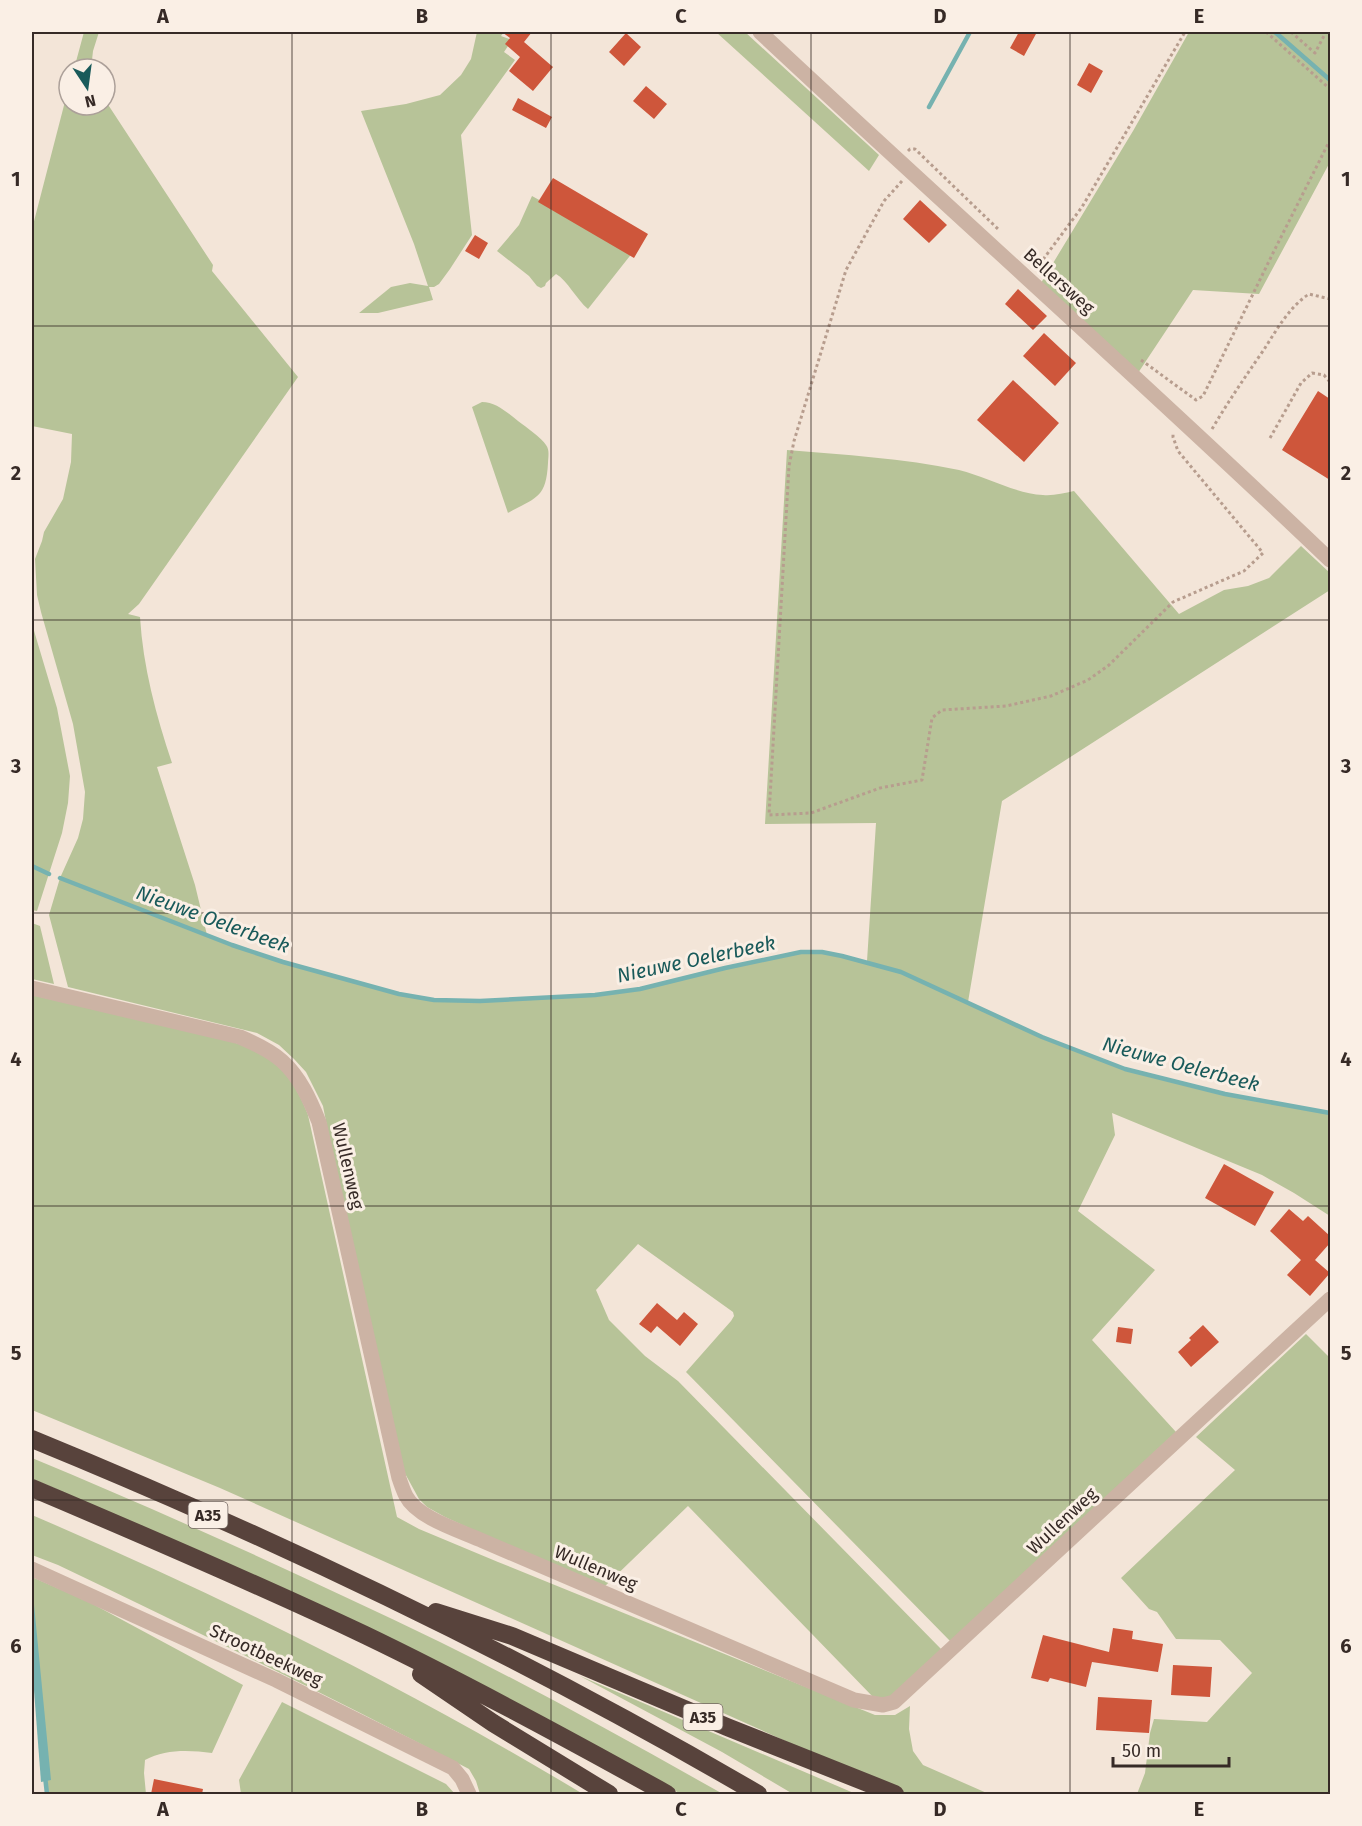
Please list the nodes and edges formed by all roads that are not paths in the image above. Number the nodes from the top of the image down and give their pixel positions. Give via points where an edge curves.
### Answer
1 (760, 32) edge
2 (1330, 560) edge
3 (32, 988) edge
4 (1330, 1299) edge
5 (32, 1439) edge
6 (32, 1488) edge
7 (32, 1569) edge
8 (383, 1596) junction
9 (365, 1635) junction
10 (469, 1794) edge
11 (609, 1794) edge
12 (667, 1794) edge
13 (758, 1794) edge
14 (895, 1794) edge

1 - 2 street, Bellersweg
3 - 4 street, Wullenweg via 240,1037 282,1060 301,1084 319,1122 399,1478 406,1497 417,1509 432,1519 854,1700 883,1705 894,1702
5 - 8 highway, A35
6 - 9 highway, A35
7 - 10 street, Strootbeekweg via 276,1680 453,1768
8 - 13 highway, A35 via 524,1665
8 - 14 highway, A35 via 512,1636
9 - 11 highway, A35 via 493,1723
9 - 12 highway, A35

